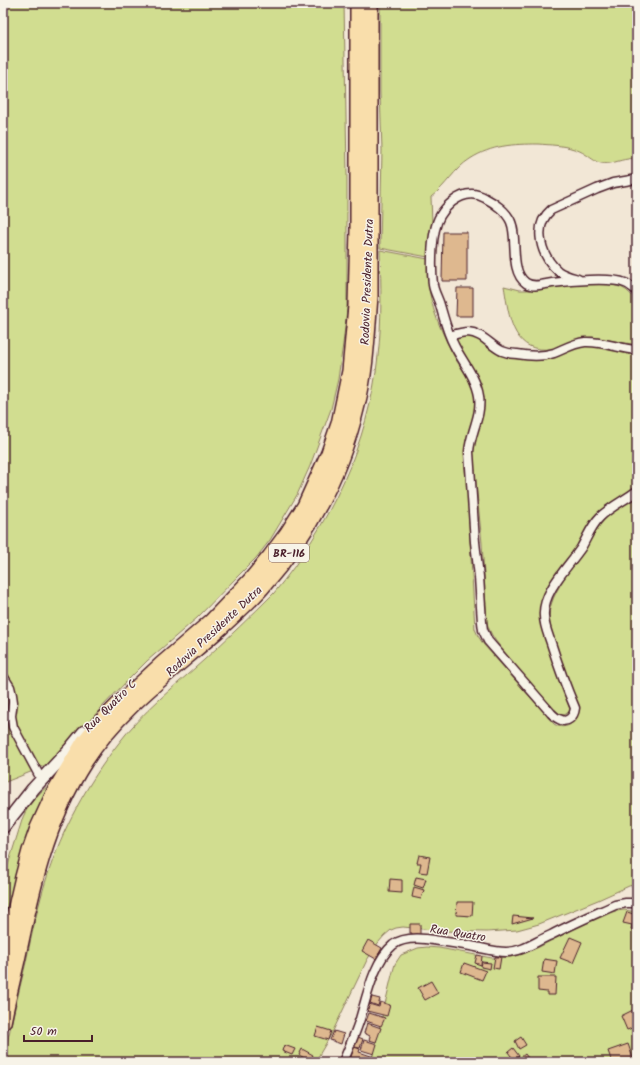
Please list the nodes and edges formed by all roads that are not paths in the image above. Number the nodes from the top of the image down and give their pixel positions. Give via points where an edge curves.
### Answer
1 (358, 3) edge
2 (370, 3) edge
3 (637, 179) edge
4 (582, 280) junction
5 (637, 291) edge
6 (450, 336) junction
7 (637, 350) edge
8 (637, 491) edge
9 (231, 601) junction
10 (3, 676) edge
11 (40, 777) dead end
12 (3, 827) edge
13 (637, 903) edge
14 (3, 962) edge
15 (3, 1022) edge
16 (343, 1062) edge

1 - 9 highway, Rodovia Presidente Dutra / BR-116 via 356,306 345,396 329,453 306,506 270,557
2 - 15 highway, Rodovia Presidente Dutra / BR-116 via 370,296 361,383 345,448 311,520 262,588 125,712 84,762 70,786 47,838 21,936
3 - 4 street via 612,183 547,213 540,234 544,253 558,271
4 - 5 street via 625,282
4 - 6 street via 535,286 527,284 517,268 512,222 497,205 485,198 477,194 464,195 451,203 440,216 436,224 432,254 434,288
6 - 7 street via 468,332 476,334 502,351 527,356 541,356 584,342
6 - 8 street via 479,396 479,415 469,452 483,630 488,641 558,719 570,719 574,714 574,708 545,626 545,604 553,587 600,517
9 - 12 street, Rua Quatro C via 118,696 33,789
9 - 14 highway, Rodovia Presidente Dutra / BR-116 via 203,630 118,705 84,742 55,791 38,828 23,877
10 - 11 street via 12,696 13,727
13 - 16 street, Rua Quatro via 614,905 528,947 506,952 426,939 413,939 393,945 378,966

